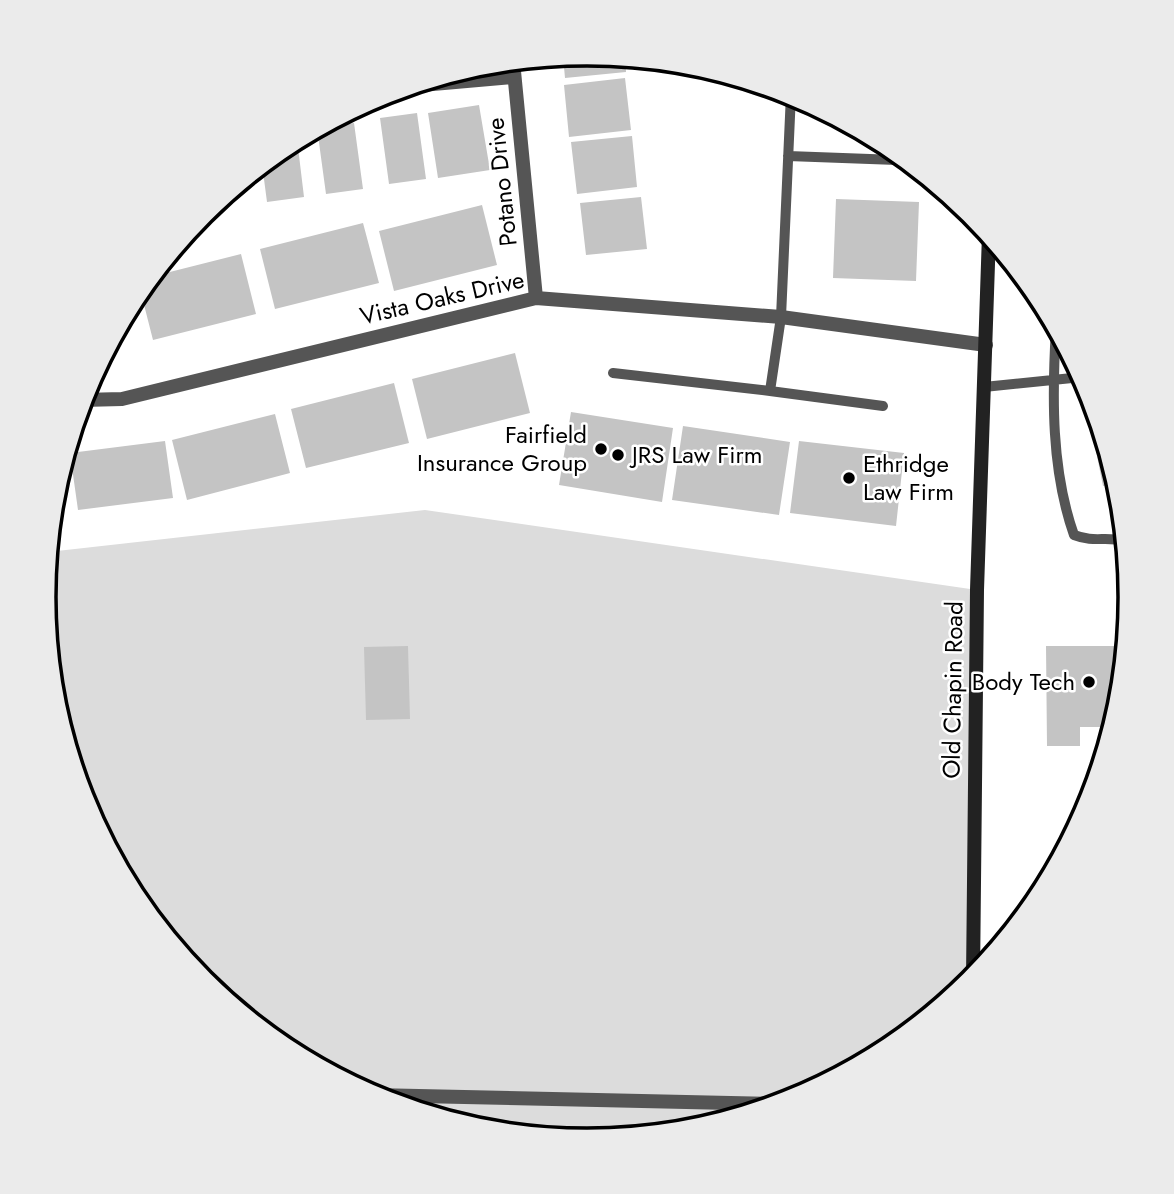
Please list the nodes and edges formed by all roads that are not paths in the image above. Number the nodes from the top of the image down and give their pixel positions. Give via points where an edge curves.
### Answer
1 (514, 72) edge
2 (514, 77) junction
3 (459, 82) edge
4 (790, 106) edge
5 (788, 156) junction
6 (888, 160) edge
7 (989, 250) edge
8 (536, 298) junction
9 (781, 317) junction
10 (986, 345) junction
11 (1055, 347) edge
12 (613, 373) dead end
13 (1070, 378) edge
14 (1053, 379) junction
15 (984, 387) junction
16 (770, 391) junction
17 (94, 400) edge
18 (883, 406) dead end
19 (1114, 538) edge
20 (973, 960) edge
21 (405, 1096) edge
22 (747, 1103) edge

1 - 2 street, Potano Drive
2 - 3 street
2 - 8 street, Potano Drive
4 - 5 lane
5 - 6 lane
5 - 9 lane
7 - 10 street, Old Chapin Road
8 - 9 street, Vista Oaks Drive
8 - 17 street, Vista Oaks Drive via 122,399
9 - 10 street, Vista Oaks Drive
9 - 16 lane
10 - 15 street, Old Chapin Road
11 - 14 lane
12 - 16 lane
13 - 14 lane
14 - 15 lane
14 - 19 lane via 1056,445 1074,535 1090,541
15 - 20 street, Old Chapin Road
16 - 18 lane
21 - 22 street

